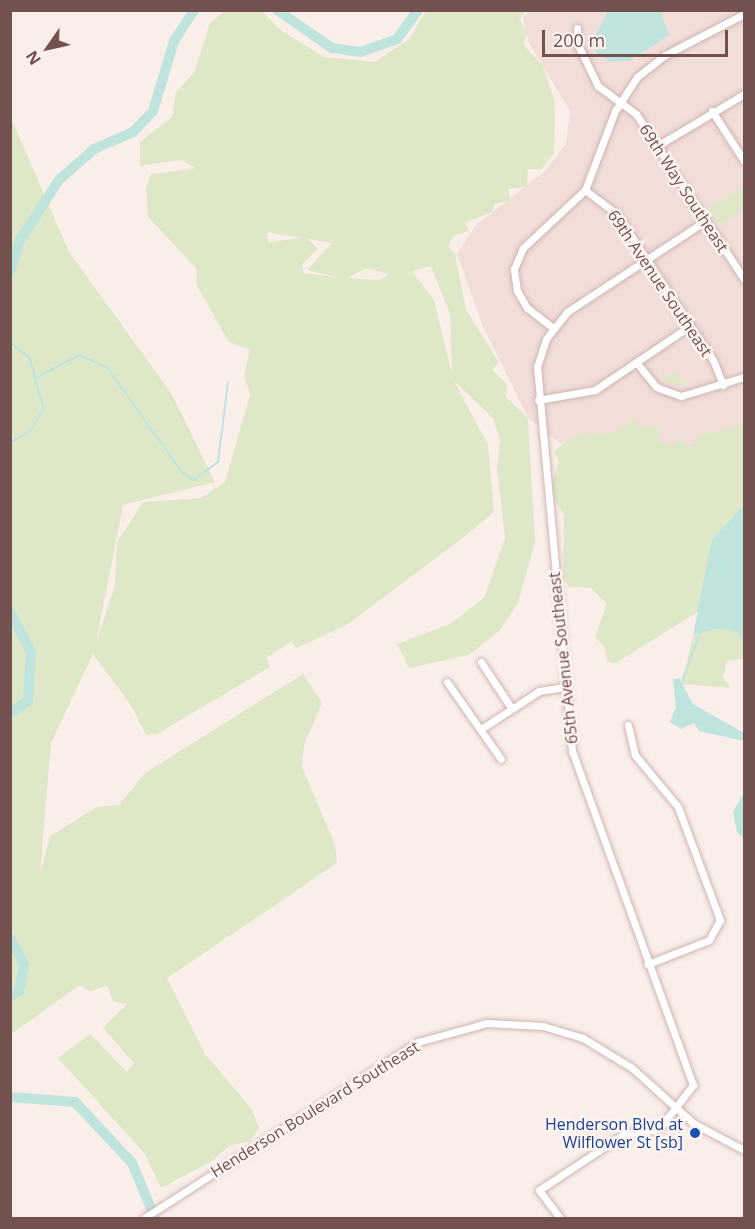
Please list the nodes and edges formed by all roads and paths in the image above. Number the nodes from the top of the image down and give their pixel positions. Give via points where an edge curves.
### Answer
1 (744, 14) edge
2 (577, 28) dead end
3 (744, 94) edge
4 (620, 102) junction
5 (712, 111) junction
6 (657, 146) junction
7 (744, 161) edge
8 (585, 190) junction
9 (705, 221) junction
10 (646, 259) junction
11 (744, 279) edge
12 (690, 326) junction
13 (553, 328) junction
14 (636, 362) junction
15 (744, 377) edge
16 (723, 385) junction
17 (538, 400) junction
18 (481, 662) dead end
19 (447, 682) dead end
20 (564, 687) junction
21 (512, 709) junction
22 (628, 725) dead end
23 (481, 729) junction
24 (501, 759) dead end
25 (648, 964) junction
26 (677, 1111) junction
27 (744, 1150) edge
28 (144, 1218) edge
29 (560, 1218) edge

1 - 4 street via 657,60
2 - 4 street, 69th Way Southeast via 577,43 598,86
3 - 5 street
4 - 6 street, 69th Way Southeast via 632,110
4 - 8 street
5 - 6 street
5 - 7 street
6 - 9 street, 69th Way Southeast
8 - 10 street, 69th Avenue Southeast via 616,213
8 - 13 street via 527,243 514,269 522,302
9 - 10 street
9 - 11 street, 69th Way Southeast
10 - 12 street, 69th Avenue Southeast
10 - 13 street
12 - 14 street
12 - 16 street, 69th Avenue Southeast
13 - 17 street, 65th Avenue Southeast via 537,367
14 - 16 street via 651,383 669,394 687,396
14 - 17 street via 585,395
15 - 16 street
17 - 20 street, 65th Avenue Southeast
18 - 21 street
19 - 23 street
20 - 21 street via 539,691
20 - 25 street, 65th Avenue Southeast via 579,777
21 - 23 street
22 - 25 street via 635,755 678,807 720,920 709,940
23 - 24 street
25 - 26 street, 65th Avenue Southeast via 692,1078
26 - 27 street, Henderson Boulevard Southeast
26 - 28 street, Henderson Boulevard Southeast via 620,1059 583,1038 529,1024 473,1025 432,1036 392,1058
26 - 29 street via 659,1129 624,1134 539,1190

